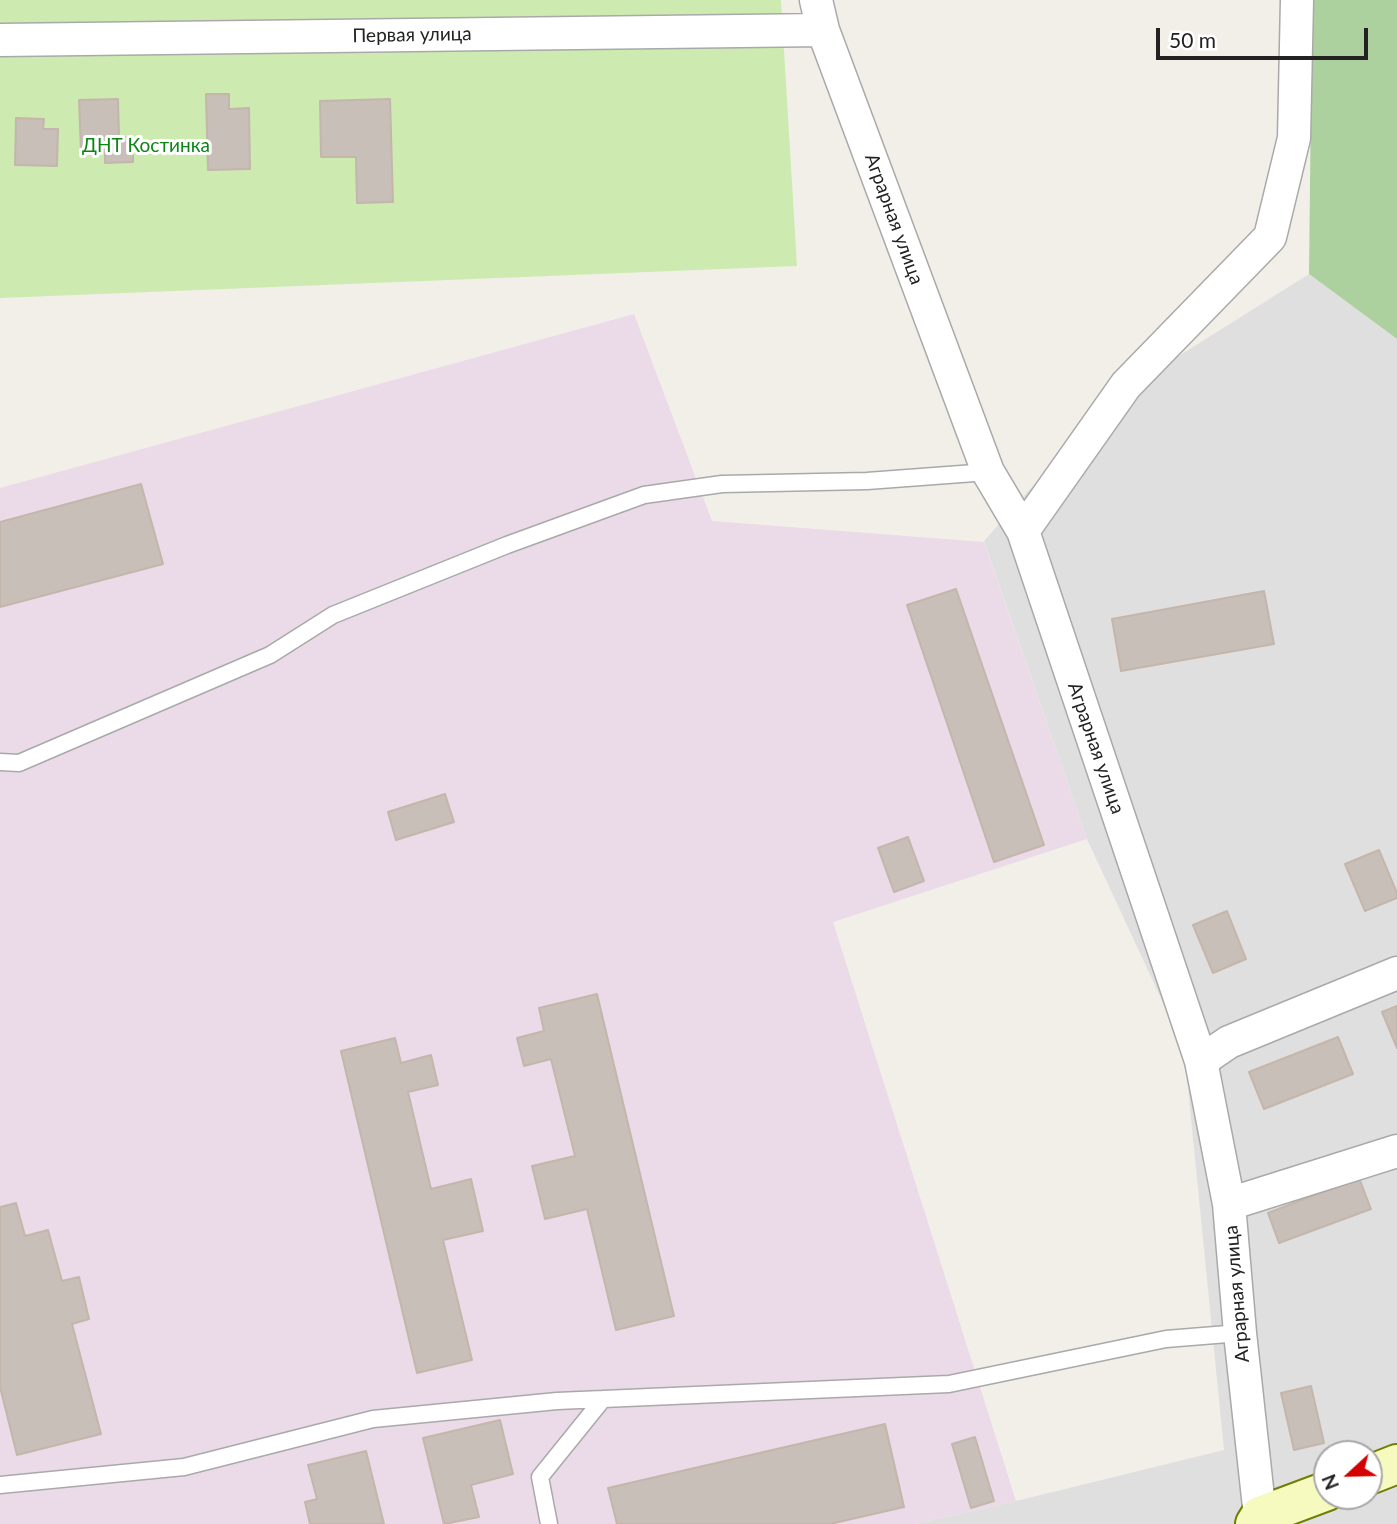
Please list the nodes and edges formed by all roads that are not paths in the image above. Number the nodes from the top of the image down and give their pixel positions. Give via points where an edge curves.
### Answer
1 (1297, 0) edge
2 (820, 15) edge
3 (0, 40) edge
4 (988, 472) junction
5 (1023, 531) junction
6 (0, 762) edge
7 (1397, 973) edge
8 (1201, 1061) junction
9 (1397, 1151) edge
10 (1229, 1204) junction
11 (1240, 1333) junction
12 (603, 1399) junction
13 (0, 1485) edge
14 (1313, 1497) edge
15 (1257, 1520) edge
16 (549, 1524) edge

1 - 5 street via 1294,138 1270,237 1126,385
2 - 3 street, Первая улица
2 - 4 street, Аграрная улица
4 - 5 street, Аграрная улица
4 - 6 lane via 867,481 722,484 644,495 333,615 258,660 19,763
5 - 8 street, Аграрная улица
7 - 8 street via 1229,1042
8 - 10 street, Аграрная улица
9 - 10 street
10 - 11 street, Аграрная улица
11 - 12 lane via 1166,1339 949,1384
11 - 15 street, Аграрная улица
12 - 13 lane via 373,1419 184,1467
12 - 16 lane via 540,1477
14 - 15 street

